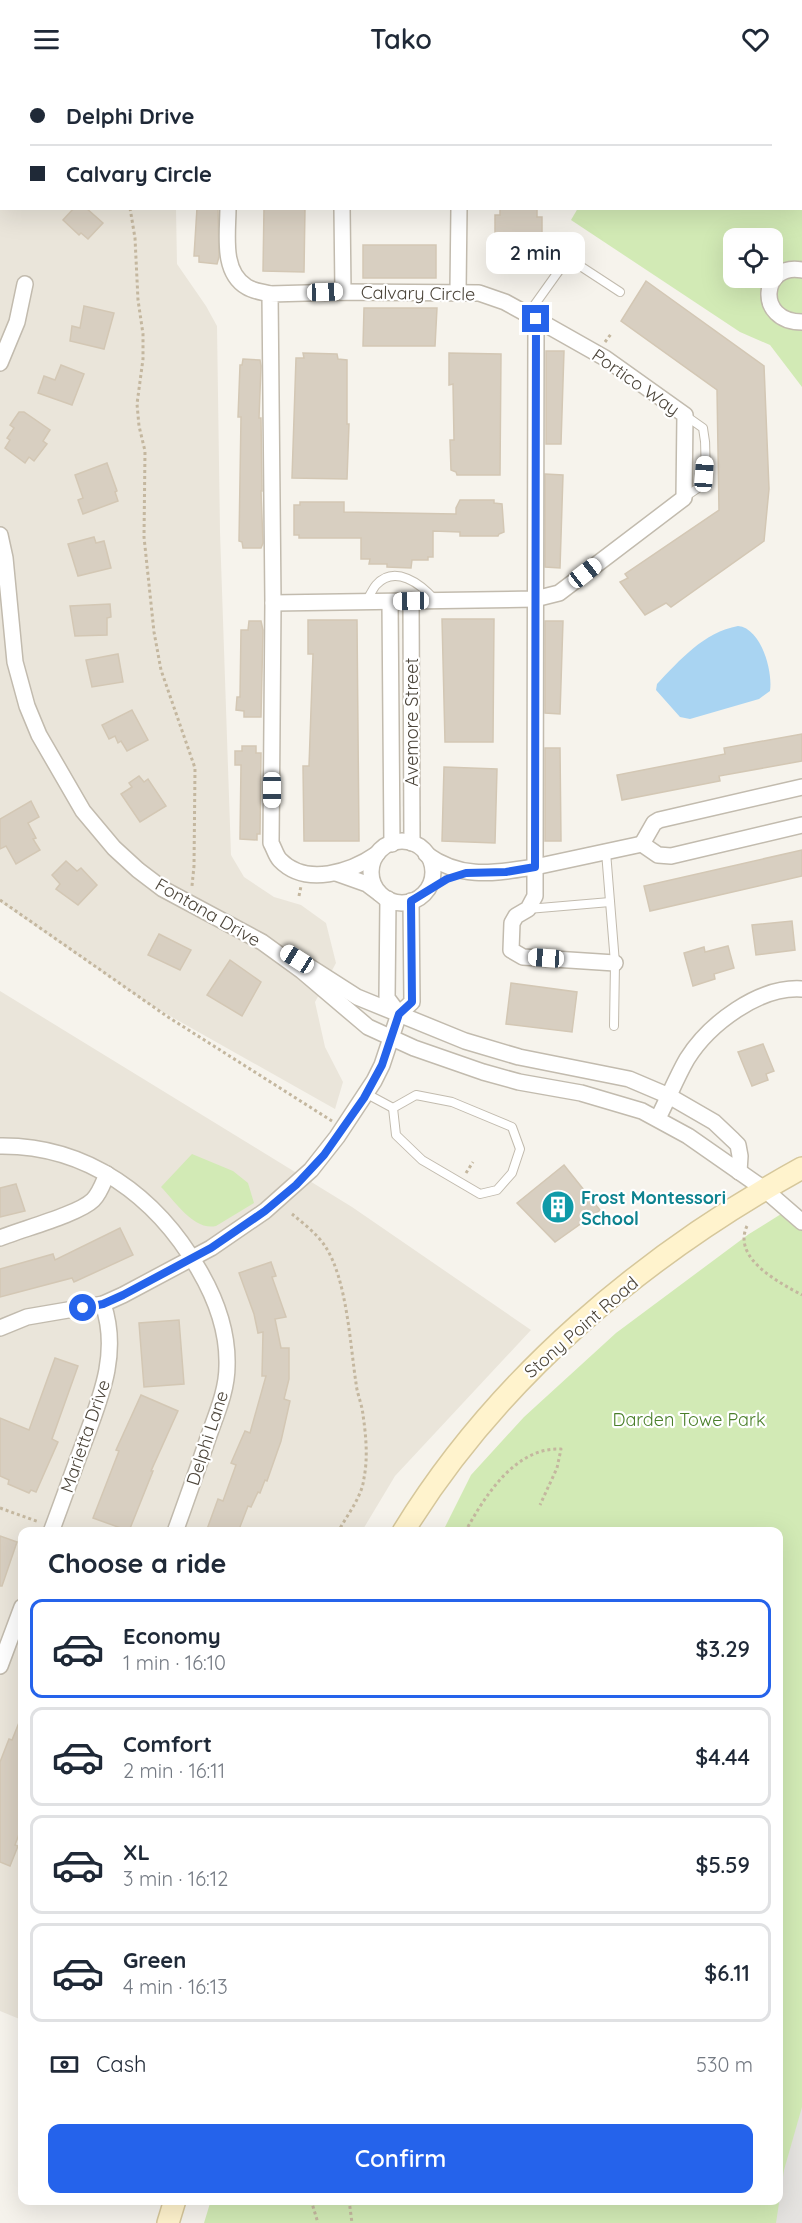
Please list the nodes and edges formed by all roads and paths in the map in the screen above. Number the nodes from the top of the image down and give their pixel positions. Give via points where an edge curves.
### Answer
1 (130, 210) edge
2 (228, 210) edge
3 (342, 210) edge
4 (459, 210) edge
5 (802, 270) edge
6 (25, 284) dead end
7 (458, 291) junction
8 (343, 292) junction
9 (620, 292) dead end
10 (270, 294) junction
11 (532, 317) junction
12 (802, 322) edge
13 (0, 363) edge
14 (685, 415) junction
15 (684, 498) junction
16 (0, 535) edge
17 (534, 598) junction
18 (411, 601) junction
19 (436, 601) junction
20 (366, 602) junction
21 (390, 602) junction
22 (273, 603) junction
23 (802, 787) edge
24 (802, 825) edge
25 (392, 843) junction
26 (412, 843) junction
27 (642, 844) junction
28 (606, 852) junction
29 (377, 854) junction
30 (426, 854) junction
31 (535, 867) junction
32 (336, 873) junction
33 (466, 873) junction
34 (192, 886) dead end
35 (384, 896) junction
36 (418, 897) junction
37 (0, 900) edge
38 (610, 902) junction
39 (528, 909) junction
40 (262, 942) junction
41 (615, 963) junction
42 (802, 988) edge
43 (399, 1014) junction
44 (614, 1026) dead end
45 (391, 1038) junction
46 (366, 1094) junction
47 (669, 1096) junction
48 (393, 1108) junction
49 (658, 1118) junction
50 (343, 1128) junction
51 (0, 1146) edge
52 (802, 1168) edge
53 (739, 1172) junction
54 (107, 1174) junction
55 (764, 1189) junction
56 (292, 1214) dead end
57 (802, 1222) edge
58 (747, 1226) dead end
59 (0, 1238) edge
60 (192, 1258) junction
61 (802, 1295) edge
62 (103, 1304) junction
63 (0, 1328) edge
64 (540, 1505) dead end
65 (0, 1508) edge
66 (45, 1527) edge
67 (177, 1527) edge
68 (341, 1527) edge
69 (406, 1527) edge
70 (468, 1527) edge
71 (18, 1618) edge
72 (0, 1666) edge
73 (174, 2205) edge
74 (313, 2205) edge
75 (350, 2205) edge
76 (168, 2223) edge
77 (318, 2223) edge
78 (352, 2223) edge

1 - 34 path via 142,334 137,404 145,451 144,537 161,670 195,768
2 - 10 street via 228,257 236,277 247,287
3 - 8 street
4 - 7 street
5 - 12 street via 781,272 768,296 782,318
6 - 13 street via 17,322
7 - 8 street, Calvary Circle
7 - 11 street, Calvary Circle via 505,302
8 - 10 street, Calvary Circle
9 - 11 lane via 568,258
10 - 22 street
11 - 14 street, Portico Way via 605,358
11 - 17 street
14 - 15 street, Portico Way
14 - 15 lane via 703,428 706,443 701,486
15 - 17 street via 559,593
16 - 40 street, Fontana Drive via 12,641 27,706 39,735 83,811 138,870 172,894
17 - 19 street
17 - 31 street
18 - 19 street
18 - 21 street
18 - 26 street, Avemore Street
19 - 20 lane via 423,586 398,576 375,585
20 - 21 street
20 - 22 street
21 - 25 street, Avemore Street
22 - 32 street via 272,843 280,860 303,874
23 - 27 street via 659,820
24 - 27 street via 671,856 658,855
25 - 26 street
25 - 29 street
26 - 30 street
27 - 28 street
28 - 31 street
28 - 38 lane
29 - 32 street
29 - 35 street via 372,881
30 - 33 street
30 - 36 street via 433,869 432,879
31 - 33 street
31 - 39 street via 535,896
32 - 35 street via 367,884
33 - 36 street via 447,879
35 - 36 street via 403,903
35 - 43 street via 387,998
36 - 43 street via 412,1002
37 - 50 path via 168,1017
38 - 39 lane
38 - 41 lane
39 - 41 street via 512,923 510,943 515,954
40 - 43 street via 357,997
40 - 45 street, Fontana Drive via 368,1028
41 - 44 lane
42 - 47 street via 761,996 726,1018 688,1058
43 - 45 street
43 - 47 street via 465,1041 519,1057 629,1079
45 - 46 street
45 - 49 street, Fontana Drive via 483,1072 612,1101
46 - 48 lane
46 - 50 street
47 - 49 street
47 - 53 street via 714,1122 738,1145
48 - 48 lane via 396,1135 409,1148 422,1160 480,1194 497,1190 512,1173 520,1149 512,1127 452,1102 416,1095
49 - 53 street, Fontana Drive
50 - 60 street via 317,1162 280,1199
51 - 54 street, Delphi Lane via 53,1152
52 - 55 main road, Stony Point Road
53 - 55 street, Fontana Drive
54 - 59 street via 100,1192 80,1209
54 - 60 street, Delphi Lane via 143,1199 167,1223
55 - 57 street, Fontana Drive
55 - 69 main road, Stony Point Road via 610,1298 538,1364 466,1441
56 - 68 path via 325,1246 338,1274 363,1412 362,1489
58 - 61 path via 743,1235 746,1253 775,1279
60 - 62 street
60 - 67 street, Delphi Lane via 212,1296 225,1340 227,1367 222,1400
62 - 63 street via 27,1317
62 - 66 street, Marietta Drive via 110,1351 101,1396
64 - 70 path via 561,1449 549,1449 516,1464 483,1500
65 - 66 path
71 - 72 street
73 - 76 main road
74 - 77 path
75 - 78 path

